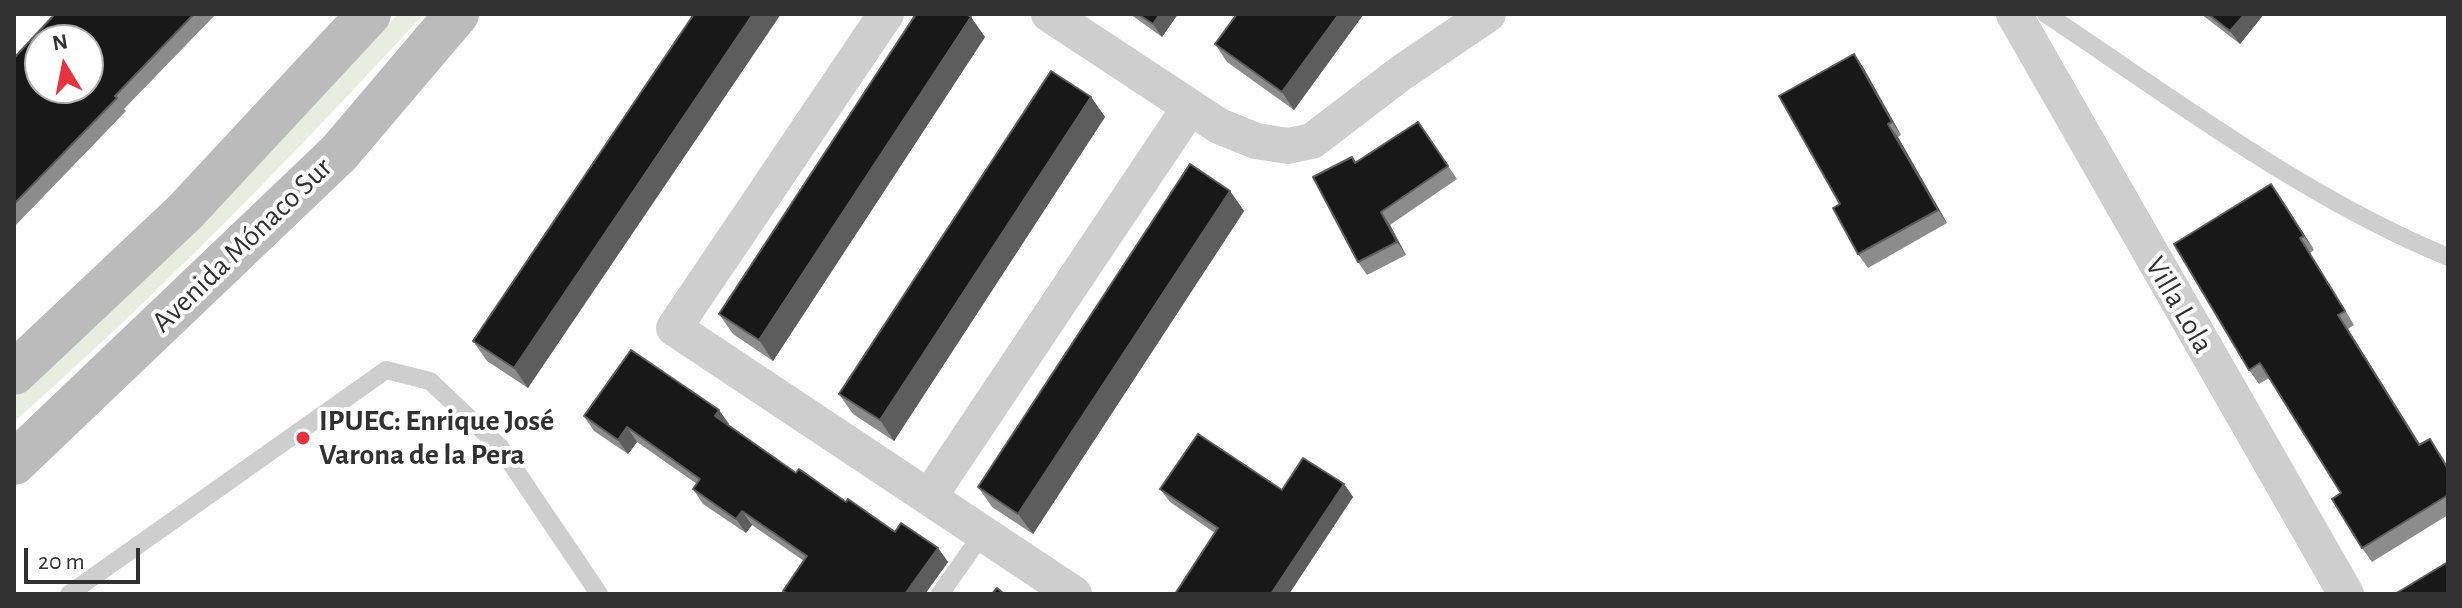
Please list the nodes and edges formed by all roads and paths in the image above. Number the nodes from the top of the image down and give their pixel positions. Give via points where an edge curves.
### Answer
1 (369, 14) edge
2 (457, 14) edge
3 (886, 14) edge
4 (1049, 14) edge
5 (1488, 14) edge
6 (2014, 14) edge
7 (2046, 14) edge
8 (1190, 107) junction
9 (2448, 257) edge
10 (14, 373) edge
11 (14, 463) edge
12 (929, 497) junction
13 (983, 533) junction
14 (69, 594) edge
15 (599, 594) edge
16 (940, 594) edge
17 (1074, 594) edge
18 (2346, 594) edge

1 - 10 main road via 186,211
2 - 11 main road, Avenida Mónaco Sur via 339,153
3 - 12 street via 674,328
4 - 8 street
5 - 8 street via 1312,141 1288,146 1256,141
6 - 18 street, Villa Lola
7 - 9 lane via 2333,202
8 - 12 street
12 - 13 street
13 - 16 lane
13 - 17 street
14 - 15 lane via 386,370 430,381 500,447

